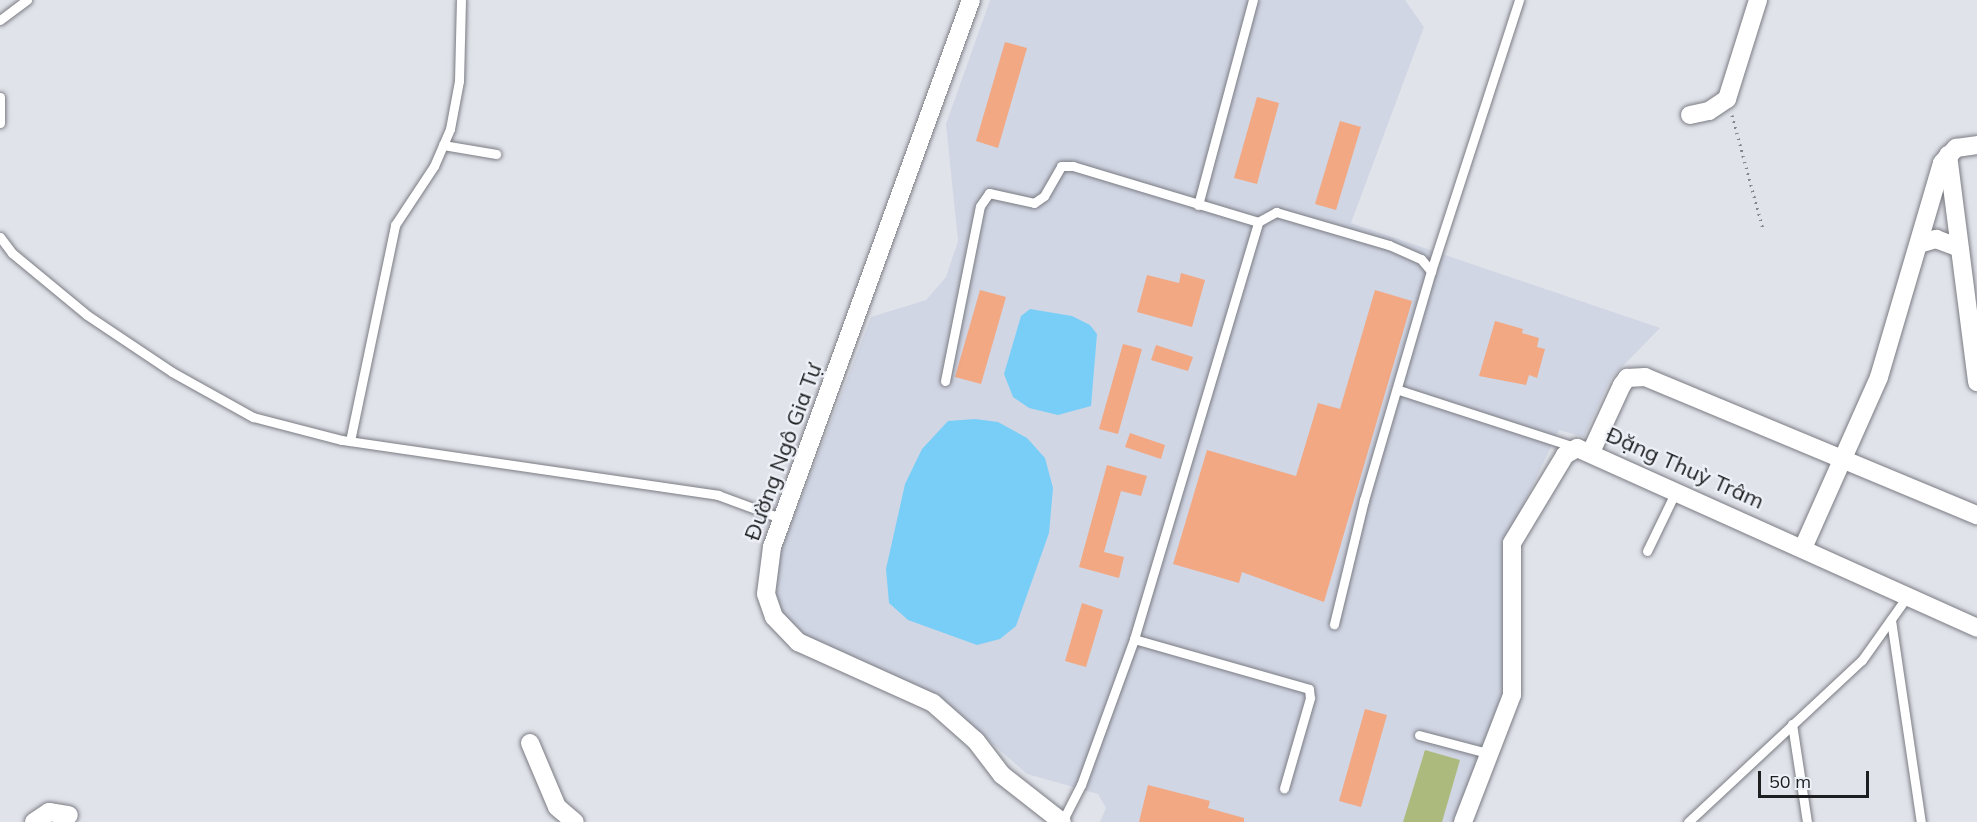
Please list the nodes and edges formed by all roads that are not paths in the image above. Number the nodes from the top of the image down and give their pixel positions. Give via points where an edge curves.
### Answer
1 (27, 0) edge
2 (461, 0) edge
3 (971, 0) edge
4 (1253, 0) edge
5 (1519, 0) edge
6 (1758, 0) edge
7 (0, 20) edge
8 (0, 97) edge
9 (1690, 115) dead end
10 (0, 123) edge
11 (443, 145) junction
12 (1977, 145) edge
13 (1948, 153) junction
14 (496, 154) dead end
15 (1198, 205) junction
16 (1258, 222) junction
17 (0, 237) edge
18 (1922, 243) junction
19 (1959, 248) junction
20 (1431, 271) junction
21 (945, 381) dead end
22 (1977, 382) edge
23 (1399, 390) junction
24 (350, 441) junction
25 (1584, 450) junction
26 (1843, 459) junction
27 (1675, 493) junction
28 (1977, 515) edge
29 (783, 519) junction
30 (1803, 548) junction
31 (1647, 551) dead end
32 (1906, 598) junction
33 (1891, 620) junction
34 (1334, 624) dead end
35 (1977, 628) edge
36 (1134, 639) junction
37 (1792, 724) junction
38 (1419, 735) dead end
39 (530, 743) dead end
40 (1491, 754) junction
41 (1284, 788) dead end
42 (69, 814) dead end
43 (566, 820) edge
44 (1063, 821) edge
45 (34, 822) edge
46 (1463, 822) edge
47 (1688, 822) edge
48 (1807, 822) edge
49 (1921, 822) edge

1 - 7 lane
2 - 11 lane via 459,81
3 - 29 street, Đường Ngô Gia Tự
4 - 15 lane
5 - 20 lane
6 - 9 street via 1727,99 1709,111
8 - 10 lane
11 - 14 lane
11 - 24 lane via 395,225
12 - 13 street
13 - 18 street
13 - 19 street
15 - 16 lane
15 - 21 lane via 1073,166 1061,166 1044,196 1034,203 989,193 980,206
16 - 20 lane via 1276,212 1293,215 1389,245 1421,259
16 - 36 lane
17 - 24 lane via 12,253 87,315 172,372 253,417
18 - 19 street via 1936,239
18 - 26 street via 1879,377
19 - 22 street
20 - 23 lane
23 - 25 lane
23 - 34 lane via 1364,500
24 - 29 lane via 718,495
25 - 26 street via 1622,386 1635,375
25 - 27 street, Đặng Thuỳ Trâm
25 - 40 street, Đặng Thuỳ Trâm via 1564,455 1512,543 1512,695
26 - 28 street
26 - 30 street
27 - 30 street, Đặng Thuỳ Trâm
27 - 31 lane
29 - 44 street, Đường Ngô Gia Tự via 772,547 766,594 774,617 798,642 933,703 976,741 1002,775
30 - 32 street, Đặng Thuỳ Trâm
32 - 33 lane
32 - 35 street, Đặng Thuỳ Trâm
33 - 37 lane via 1862,660
33 - 49 lane
36 - 41 lane via 1309,689 1310,698
36 - 44 lane via 1081,785
37 - 47 lane
37 - 48 lane
38 - 40 lane
39 - 43 street
40 - 46 street, Đặng Thuỳ Trâm
42 - 45 street via 48,812

